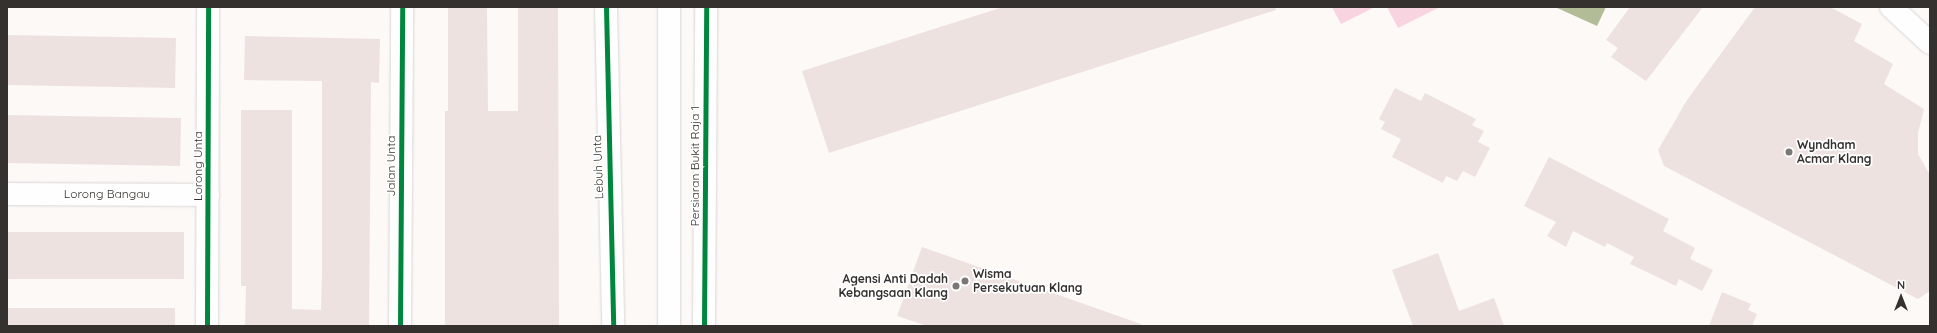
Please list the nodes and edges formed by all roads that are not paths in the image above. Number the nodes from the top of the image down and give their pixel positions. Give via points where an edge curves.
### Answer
1 (208, 7) edge
2 (402, 7) edge
3 (606, 7) edge
4 (669, 7) edge
5 (706, 7) edge
6 (1891, 7) edge
7 (1930, 43) edge
8 (7, 194) edge
9 (208, 195) junction
10 (208, 326) edge
11 (400, 326) edge
12 (613, 326) edge
13 (669, 326) edge
14 (704, 326) edge

1 - 9 street, Lorong Unta
2 - 11 street, Jalan Unta
3 - 12 street, Lebuh Unta
4 - 13 street
5 - 14 street, Persiaran Bukit Raja 1
6 - 7 street
8 - 9 street, Lorong Bangau
9 - 10 street, Lorong Unta

